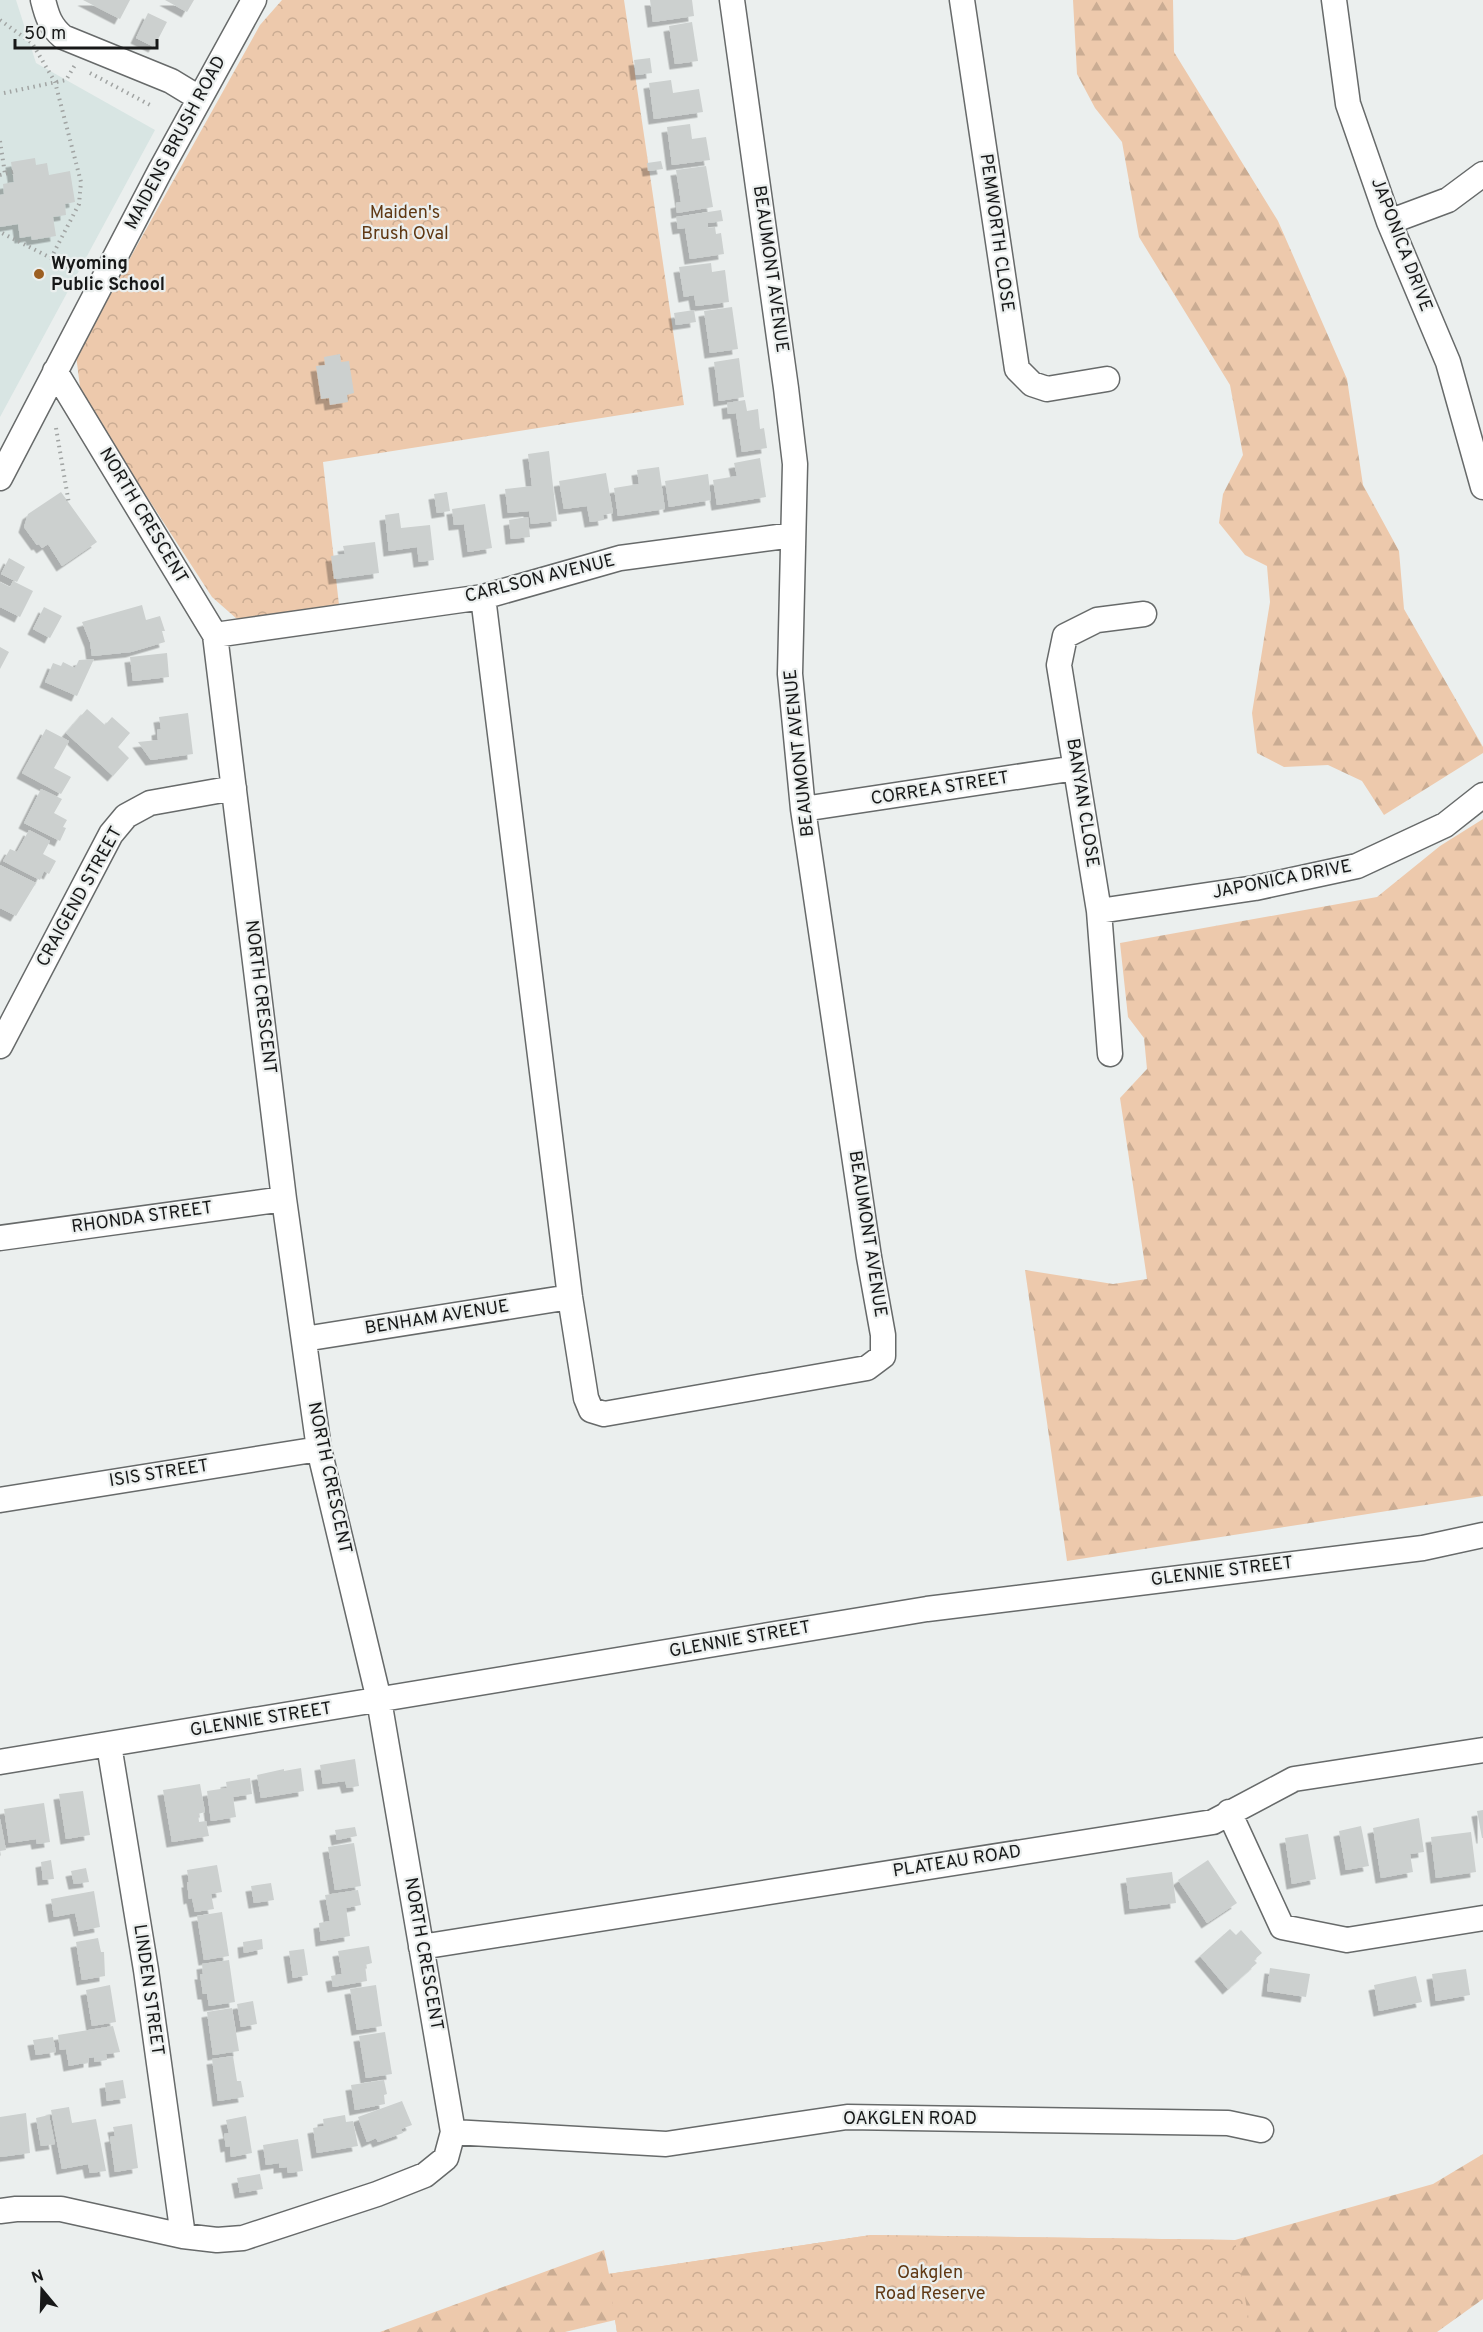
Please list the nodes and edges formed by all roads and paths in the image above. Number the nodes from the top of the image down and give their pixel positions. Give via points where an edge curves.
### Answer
1 (44, 0) edge
2 (254, 0) edge
3 (732, 0) edge
4 (962, 0) edge
5 (1334, 0) edge
6 (0, 20) edge
7 (56, 82) junction
8 (4, 93) dead end
9 (199, 98) junction
10 (152, 106) dead end
11 (0, 141) edge
12 (1, 154) edge
13 (13, 172) dead end
14 (2, 174) edge
15 (1483, 174) edge
16 (1389, 222) junction
17 (0, 232) edge
18 (51, 258) junction
19 (77, 272) dead end
20 (55, 371) junction
21 (1107, 379) dead end
22 (56, 428) dead end
23 (0, 478) edge
24 (1483, 487) edge
25 (69, 504) dead end
26 (793, 535) junction
27 (483, 597) junction
28 (1144, 614) dead end
29 (215, 635) junction
30 (1077, 768) junction
31 (234, 788) junction
32 (1483, 795) edge
33 (803, 810) junction
34 (1099, 911) junction
35 (0, 1046) edge
36 (1110, 1053) dead end
37 (284, 1199) junction
38 (0, 1238) edge
39 (570, 1297) junction
40 (304, 1339) junction
41 (319, 1449) junction
42 (0, 1500) edge
43 (1483, 1534) edge
44 (379, 1700) junction
45 (109, 1745) junction
46 (1483, 1750) edge
47 (0, 1762) edge
48 (1229, 1812) junction
49 (1483, 1917) edge
50 (421, 1947) junction
51 (1261, 2130) dead end
52 (453, 2132) junction
53 (0, 2211) edge
54 (183, 2236) junction

1 - 9 street via 53,29 63,37 171,81
2 - 9 street, MAIDENS BRUSH ROAD
3 - 26 street, BEAUMONT AVENUE via 795,464
4 - 21 street, PEMWORTH CLOSE via 1017,369 1032,384 1047,389
5 - 16 street, JAPONICA DRIVE via 1348,104
6 - 7 path via 32,43
7 - 8 path
7 - 10 path via 66,80 74,64
7 - 18 path via 81,182 79,204
9 - 20 street, MAIDENS BRUSH ROAD
11 - 12 path
12 - 14 path
13 - 14 path
15 - 16 street via 1448,200
16 - 24 street, JAPONICA DRIVE via 1448,362
17 - 18 path
18 - 19 path
20 - 23 street, MAIDENS BRUSH ROAD
20 - 29 street, NORTH CRESCENT
22 - 25 path
26 - 27 street, CARLSON AVENUE via 620,558
26 - 33 street, BEAUMONT AVENUE via 790,674
27 - 29 street, CARLSON AVENUE
27 - 39 street, BEAUMONT AVENUE
28 - 30 street, BANYAN CLOSE via 1097,620 1065,636 1059,665
29 - 31 street, NORTH CRESCENT
30 - 33 street, CORREA STREET
30 - 34 street, BANYAN CLOSE
31 - 35 street, CRAIGEND STREET via 150,803 126,816 111,834
31 - 37 street, NORTH CRESCENT
32 - 34 street, JAPONICA DRIVE via 1445,825 1357,867 1255,888
33 - 39 street, BEAUMONT AVENUE via 883,1335 883,1356 867,1368 604,1414 591,1410 586,1398
34 - 36 street, BANYAN CLOSE
37 - 38 street, RHONDA STREET
37 - 40 street, NORTH CRESCENT
39 - 40 street, BENHAM AVENUE
40 - 41 street, NORTH CRESCENT
41 - 42 street, ISIS STREET
41 - 44 street, NORTH CRESCENT
43 - 44 street, GLENNIE STREET via 1423,1548 927,1608
44 - 45 street, GLENNIE STREET
44 - 50 street, NORTH CRESCENT
45 - 47 street, GLENNIE STREET
45 - 54 street, LINDEN STREET via 146,1970
46 - 48 street, PLATEAU ROAD via 1294,1779
48 - 49 street via 1282,1927 1347,1940
48 - 50 street, PLATEAU ROAD via 1213,1822
50 - 52 street, NORTH CRESCENT
51 - 52 street, OAKGLEN ROAD via 1228,2123 847,2117 666,2144
52 - 54 street, NORTH CRESCENT via 446,2158 425,2175 377,2194 243,2238
53 - 54 street, NORTH CRESCENT via 61,2209

